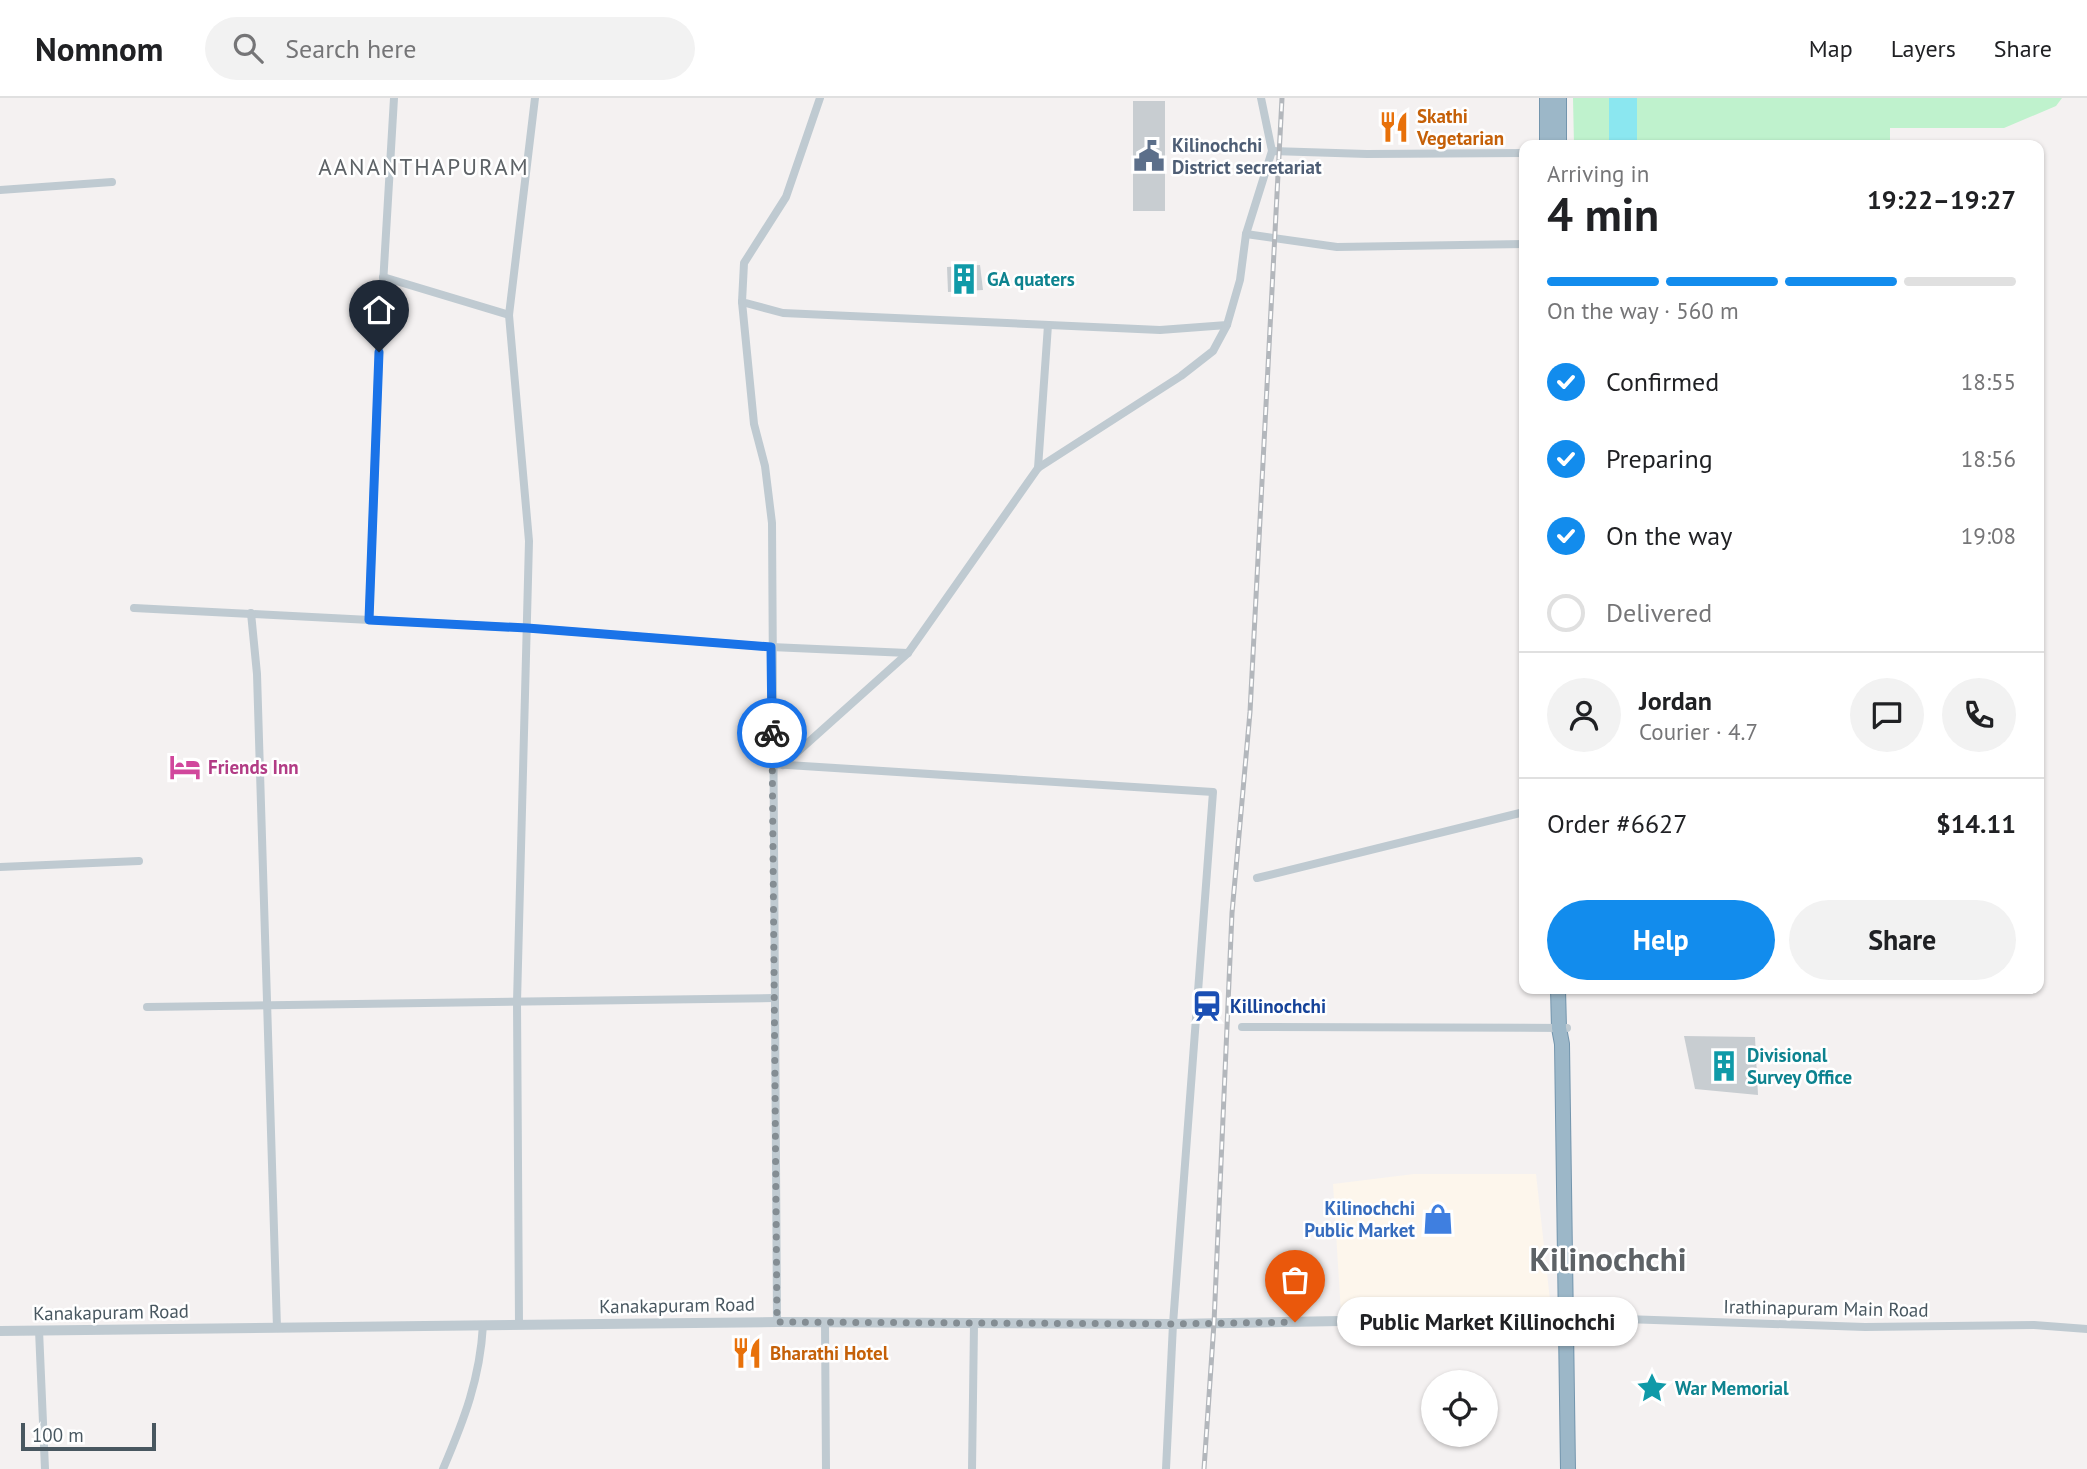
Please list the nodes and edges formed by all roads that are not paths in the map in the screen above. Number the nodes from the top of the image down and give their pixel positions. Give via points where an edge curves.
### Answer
1 (394, 98) edge
2 (535, 98) edge
3 (820, 98) edge
4 (1261, 98) edge
5 (1547, 98) edge
6 (1559, 98) edge
7 (1547, 140) edge
8 (1559, 140) edge
9 (1272, 151) junction
10 (1519, 153) edge
11 (112, 182) dead end
12 (0, 190) edge
13 (1246, 234) junction
14 (1519, 244) edge
15 (383, 277) junction
16 (742, 302) junction
17 (509, 314) junction
18 (1048, 325) junction
19 (1227, 325) junction
20 (1038, 468) junction
21 (134, 608) dead end
22 (251, 613) junction
23 (369, 620) junction
24 (527, 628) junction
25 (771, 647) junction
26 (908, 653) junction
27 (772, 764) junction
28 (783, 765) junction
29 (1519, 813) edge
30 (139, 861) dead end
31 (0, 867) edge
32 (1257, 878) dead end
33 (1559, 994) edge
34 (1566, 994) edge
35 (774, 998) junction
36 (517, 1002) junction
37 (268, 1006) junction
38 (147, 1007) dead end
39 (1242, 1027) dead end
40 (1563, 1028) junction
41 (1565, 1317) junction
42 (777, 1322) junction
43 (825, 1322) junction
44 (519, 1324) junction
45 (974, 1324) junction
46 (1173, 1324) junction
47 (483, 1325) junction
48 (277, 1328) junction
49 (2087, 1329) edge
50 (39, 1330) junction
51 (0, 1331) edge
52 (45, 1469) edge
53 (443, 1469) edge
54 (826, 1469) edge
55 (972, 1469) edge
56 (1166, 1469) edge
57 (1568, 1469) edge

1 - 15 street
2 - 17 street
3 - 16 street via 786,197 744,263
4 - 9 street
5 - 7 highway
6 - 8 highway
9 - 10 street
9 - 13 street
11 - 12 street
13 - 14 street via 1337,247
13 - 19 street via 1240,280
15 - 17 street
15 - 23 street
16 - 18 street via 783,313
16 - 25 street via 754,424 772,523
17 - 24 street via 529,541
18 - 19 street via 1160,330
18 - 20 street
19 - 20 street via 1213,351 1181,376
20 - 26 street
21 - 22 street
22 - 23 street
22 - 37 street
23 - 24 street
24 - 25 street
24 - 36 street
25 - 26 street
25 - 27 street
26 - 28 street
27 - 28 street
27 - 35 street
28 - 46 street via 1213,792
29 - 32 street
30 - 31 street
33 - 40 highway
34 - 40 highway
35 - 36 street
35 - 42 street
36 - 37 street
36 - 44 street
37 - 38 street
37 - 48 street
39 - 40 street
40 - 41 highway
41 - 46 street, Kanakapuram Road
41 - 49 street, Irathinapuram Main Road
41 - 57 highway
42 - 43 street, Kanakapuram Road
42 - 44 street, Kanakapuram Road
43 - 45 street, Kanakapuram Road
43 - 54 street
44 - 47 street, Kanakapuram Road
45 - 46 street, Kanakapuram Road
45 - 55 street
46 - 56 street
47 - 48 street, Kanakapuram Road
47 - 53 street via 481,1358 467,1412
48 - 50 street, Kanakapuram Road
50 - 51 street, Kanakapuram Road
50 - 52 street

